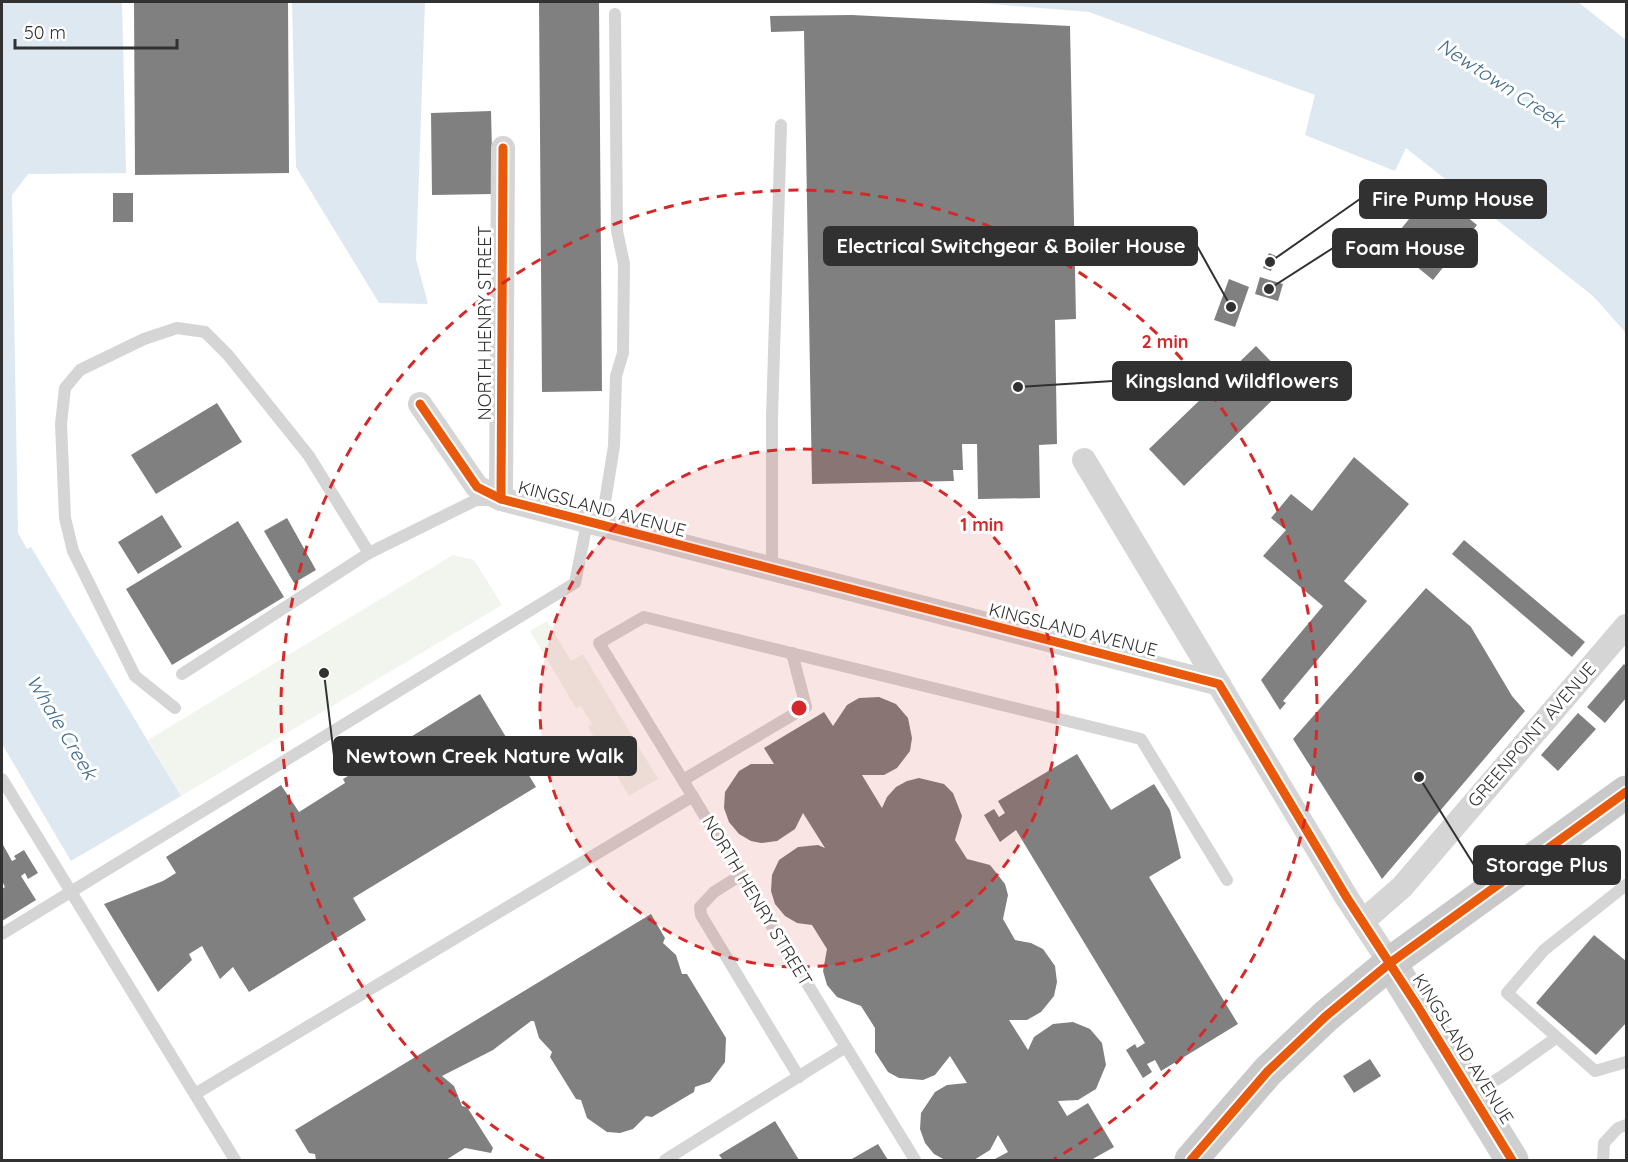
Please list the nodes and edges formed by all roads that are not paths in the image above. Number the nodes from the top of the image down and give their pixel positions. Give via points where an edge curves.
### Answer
1 (615, 14) dead end
2 (781, 125) dead end
3 (503, 148) dead end
4 (420, 404) dead end
5 (1084, 460) dead end
6 (501, 499) junction
7 (594, 525) junction
8 (369, 553) junction
9 (772, 570) junction
10 (1626, 626) edge
11 (792, 653) junction
12 (182, 674) dead end
13 (1219, 684) junction
14 (176, 708) dead end
15 (2, 779) edge
16 (683, 780) junction
17 (1626, 792) edge
18 (693, 796) junction
19 (741, 876) junction
20 (1227, 880) dead end
21 (1626, 885) edge
22 (70, 893) junction
23 (1363, 921) junction
24 (2, 934) edge
25 (1390, 963) junction
26 (1556, 1038) junction
27 (846, 1047) junction
28 (1626, 1062) edge
29 (799, 1077) junction
30 (195, 1094) junction
31 (1471, 1094) junction
32 (1626, 1125) edge
33 (1194, 1160) edge
34 (235, 1161) edge
35 (665, 1161) edge
36 (915, 1161) edge
37 (1512, 1161) edge
38 (1603, 1161) edge

1 - 7 lane via 617,231 624,264 623,353 616,376 614,446
2 - 9 lane via 772,417
3 - 6 street, NORTH HENRY STREET
4 - 6 street, KINGSLAND AVENUE via 477,487
5 - 13 street, KINGSLAND AVENUE
6 - 7 street, KINGSLAND AVENUE
6 - 8 lane via 476,500
7 - 9 street, KINGSLAND AVENUE
7 - 22 lane via 575,583
8 - 12 lane
8 - 14 lane via 309,456 205,332 177,328 144,339 80,370 65,388 61,424 65,518 73,551 135,676
9 - 13 street, KINGSLAND AVENUE
10 - 23 street, GREENPOINT AVENUE via 1402,887
11 - 16 lane via 806,707
11 - 16 lane, NORTH HENRY STREET via 644,617 599,643
11 - 20 lane via 1141,739
13 - 23 street, KINGSLAND AVENUE
15 - 22 lane
16 - 18 lane, NORTH HENRY STREET
17 - 25 main road
18 - 19 lane, NORTH HENRY STREET
18 - 30 lane
19 - 27 lane, NORTH HENRY STREET
19 - 29 lane via 705,900 700,907 701,915
21 - 26 lane via 1544,950 1507,993
22 - 24 lane
22 - 30 lane
23 - 25 street, KINGSLAND AVENUE
25 - 31 main road, KINGSLAND AVENUE
25 - 33 main road via 1287,1051
26 - 28 lane via 1595,1071
26 - 31 lane
27 - 29 lane
27 - 36 lane, NORTH HENRY STREET
29 - 35 lane
30 - 34 lane
31 - 37 main road, KINGSLAND AVENUE
32 - 38 lane via 1604,1143

